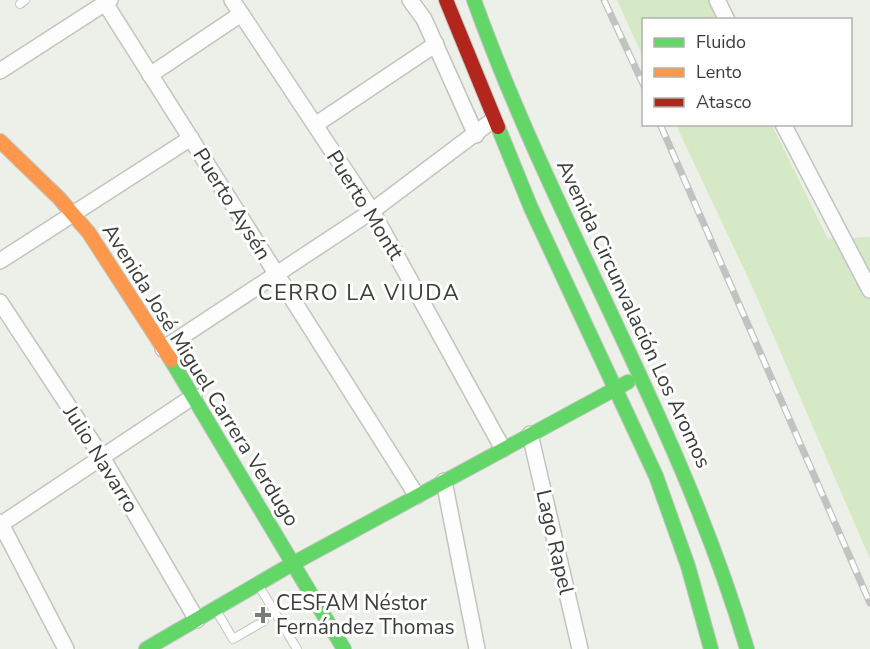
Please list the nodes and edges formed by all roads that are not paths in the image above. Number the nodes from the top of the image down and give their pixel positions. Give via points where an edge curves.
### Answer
1 (410, 0) edge
2 (446, 0) edge
3 (474, 0) edge
4 (717, 0) edge
5 (106, 1) edge
6 (236, 4) edge
7 (726, 18) edge
8 (436, 44) junction
9 (0, 71) edge
10 (150, 75) junction
11 (493, 120) junction
12 (315, 125) junction
13 (784, 126) edge
14 (476, 135) junction
15 (190, 138) junction
16 (0, 141) edge
17 (372, 211) junction
18 (73, 212) junction
19 (0, 261) edge
20 (278, 274) junction
21 (870, 290) edge
22 (0, 302) edge
23 (163, 349) junction
24 (642, 375) junction
25 (616, 387) junction
26 (194, 396) junction
27 (530, 434) junction
28 (504, 449) junction
29 (102, 457) junction
30 (444, 481) junction
31 (417, 496) junction
32 (0, 524) edge
33 (292, 564) junction
34 (258, 584) junction
35 (216, 609) junction
36 (197, 620) junction
37 (264, 621) dead end
38 (66, 649) edge
39 (146, 649) edge
40 (297, 649) edge
41 (344, 649) edge
42 (477, 649) edge
43 (580, 649) edge
44 (711, 649) edge
45 (747, 649) edge

1 - 8 street
2 - 11 main road
3 - 24 main road, Avenida Circunvalación Los Aromos via 544,174
4 - 7 street
5 - 9 street
5 - 10 street, Puerto Aysén
6 - 10 street
6 - 12 street, Puerto Montt
8 - 12 street
8 - 14 street
10 - 15 street, Puerto Aysén
11 - 14 street
11 - 25 main road
12 - 17 street, Puerto Montt
13 - 21 street
14 - 17 street
15 - 18 street
15 - 20 street, Puerto Aysén
16 - 18 main road, Avenida José Miguel Carrera Verdugo
17 - 20 street
17 - 28 street, Puerto Montt
18 - 19 street
18 - 23 main road, Avenida José Miguel Carrera Verdugo
20 - 23 street
20 - 31 street, Puerto Aysén
22 - 29 street, Julio Navarro
23 - 26 main road, Avenida José Miguel Carrera Verdugo
24 - 25 main road
24 - 45 main road, Avenida Circunvalación Los Aromos via 701,509
25 - 27 main road
25 - 44 main road via 675,526
26 - 29 street
26 - 33 main road, Avenida José Miguel Carrera Verdugo
27 - 28 main road
27 - 43 street, Lago Rapel
28 - 30 main road
29 - 32 street
29 - 36 street, Julio Navarro
30 - 31 main road
30 - 42 street
31 - 33 main road
32 - 38 street
33 - 34 main road
33 - 41 main road, Avenida José Miguel Carrera Verdugo
34 - 35 main road
34 - 40 lane
35 - 36 main road
35 - 37 lane via 233,639
36 - 39 main road

